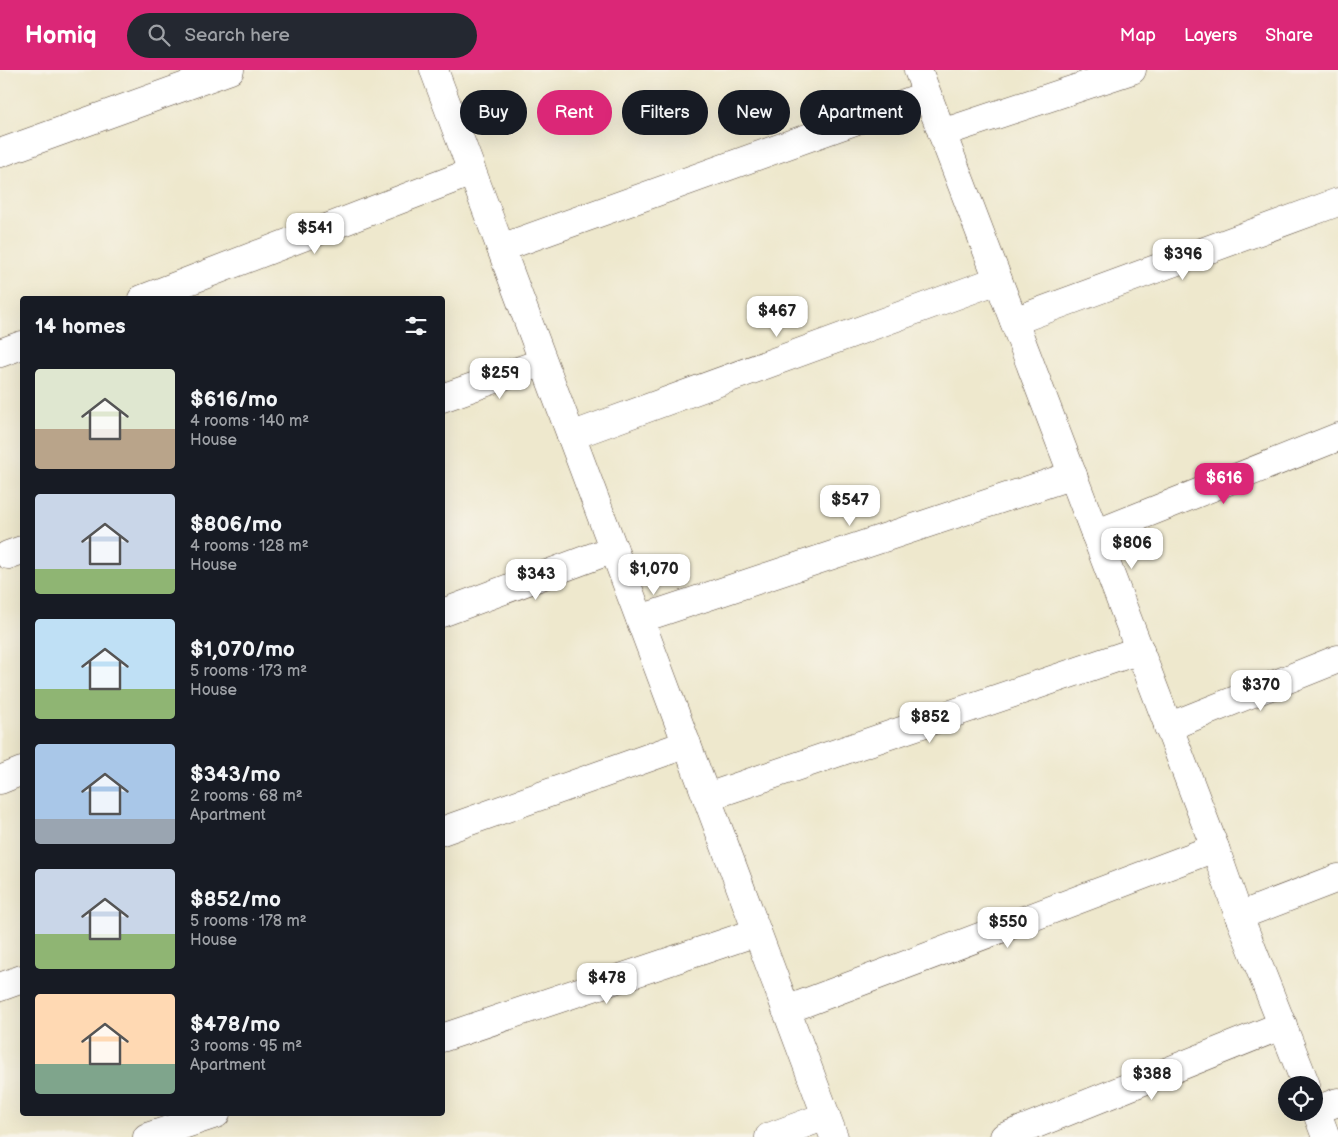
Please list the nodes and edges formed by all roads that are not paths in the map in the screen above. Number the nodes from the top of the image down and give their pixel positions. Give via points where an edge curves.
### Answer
1 (230, 70) edge
2 (1132, 70) edge
3 (436, 71) edge
4 (923, 82) edge
5 (942, 133) junction
6 (0, 153) edge
7 (472, 172) junction
8 (1338, 202) edge
9 (501, 248) junction
10 (998, 280) junction
11 (150, 296) edge
12 (1014, 321) junction
13 (20, 345) edge
14 (0, 353) edge
15 (543, 362) junction
16 (445, 397) edge
17 (571, 436) junction
18 (1338, 437) edge
19 (1073, 475) junction
20 (1095, 534) junction
21 (614, 549) junction
22 (445, 612) edge
23 (640, 619) junction
24 (1140, 650) junction
25 (1338, 659) edge
26 (1168, 727) junction
27 (687, 744) junction
28 (20, 772) edge
29 (0, 780) edge
30 (706, 797) junction
31 (445, 830) edge
32 (1215, 848) junction
33 (1338, 878) edge
34 (1239, 916) junction
35 (757, 932) junction
36 (20, 980) edge
37 (0, 986) edge
38 (786, 1010) junction
39 (1283, 1025) junction
40 (445, 1037) edge
41 (1303, 1076) edge
42 (1323, 1114) edge
43 (210, 1116) edge
44 (830, 1127) edge
45 (147, 1137) edge
46 (769, 1137) edge
47 (1004, 1137) edge
48 (1326, 1137) edge

1 - 6 street
2 - 5 street
3 - 7 street
4 - 5 street
4 - 9 street
5 - 10 street
7 - 9 street
7 - 11 street
8 - 12 street
9 - 15 street
10 - 12 street
10 - 17 street
12 - 19 street
13 - 14 street
15 - 16 street
15 - 17 street
17 - 21 street
18 - 20 street
19 - 20 street
19 - 23 street
20 - 24 street
21 - 22 street
21 - 23 street
23 - 27 street
24 - 26 street
24 - 30 street
25 - 26 street
26 - 32 street
27 - 30 street
27 - 31 street
28 - 29 street
30 - 35 street
32 - 34 street
32 - 38 street
33 - 34 street
34 - 39 street
35 - 38 street
35 - 40 street
36 - 37 street
38 - 44 street
39 - 41 street
39 - 47 street
42 - 48 street
43 - 45 street
44 - 46 street

